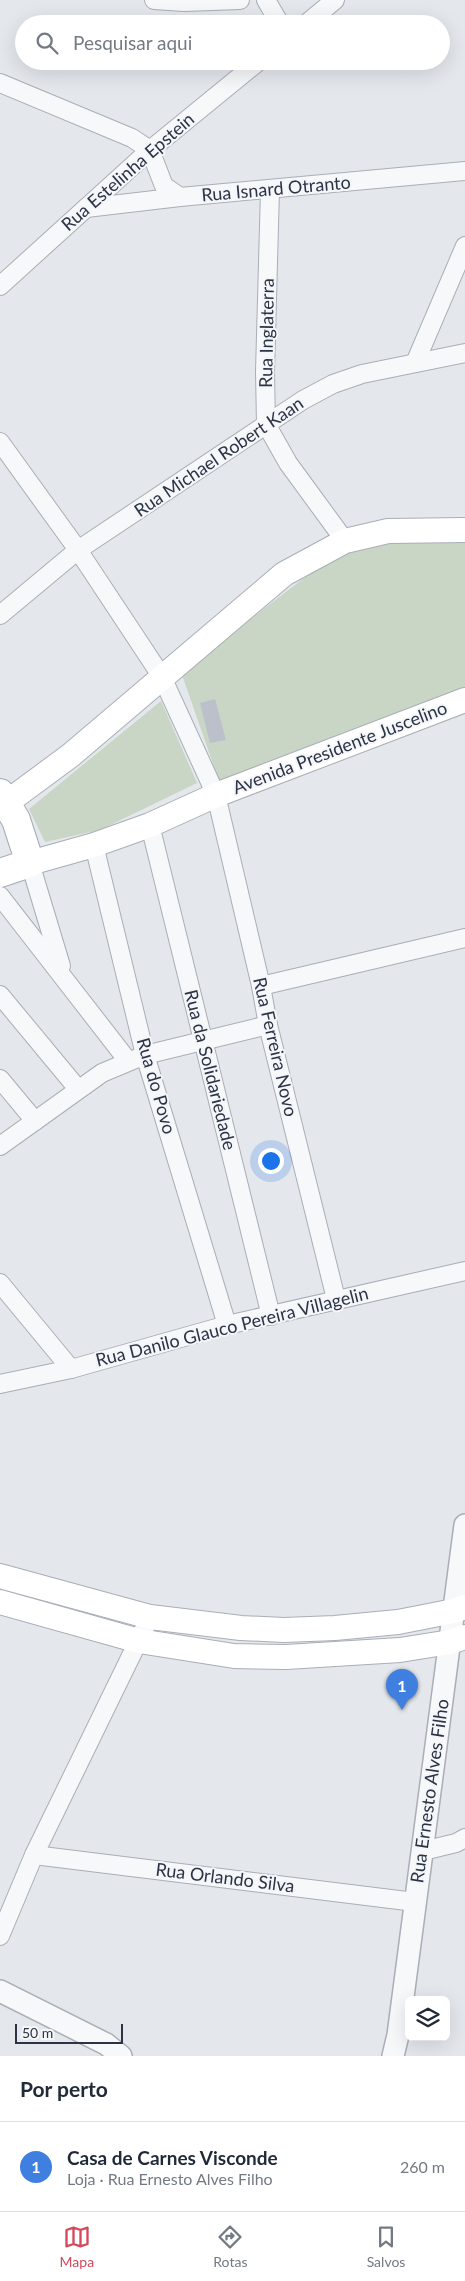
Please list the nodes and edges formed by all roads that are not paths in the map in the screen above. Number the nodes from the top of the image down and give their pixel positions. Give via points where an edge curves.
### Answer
1 (154, 0) edge
2 (240, 0) edge
3 (266, 0) edge
4 (335, 0) edge
5 (275, 15) edge
6 (317, 15) edge
7 (248, 70) edge
8 (0, 83) edge
9 (150, 150) junction
10 (465, 171) edge
11 (270, 190) junction
12 (180, 197) junction
13 (86, 208) junction
14 (465, 246) edge
15 (0, 286) edge
16 (465, 353) edge
17 (416, 363) junction
18 (266, 424) junction
19 (0, 442) edge
20 (465, 530) edge
21 (345, 541) junction
22 (78, 550) junction
23 (0, 615) edge
24 (162, 677) junction
25 (465, 700) edge
26 (216, 795) junction
27 (2, 801) edge
28 (150, 825) junction
29 (94, 844) junction
30 (30, 863) junction
31 (0, 873) edge
32 (0, 896) edge
33 (465, 938) edge
34 (64, 976) junction
35 (261, 986) junction
36 (0, 994) edge
37 (268, 1024) junction
38 (202, 1041) junction
39 (145, 1055) junction
40 (128, 1061) junction
41 (0, 1079) edge
42 (78, 1089) junction
43 (35, 1121) junction
44 (0, 1146) edge
45 (465, 1271) edge
46 (0, 1283) edge
47 (336, 1299) junction
48 (271, 1316) junction
49 (227, 1325) junction
50 (71, 1369) junction
51 (0, 1384) edge
52 (465, 1525) edge
53 (0, 1576) edge
54 (0, 1602) edge
55 (460, 1609) edge
56 (150, 1617) junction
57 (458, 1640) edge
58 (139, 1641) junction
59 (465, 1838) edge
60 (423, 1851) junction
61 (34, 1855) junction
62 (416, 1902) junction
63 (0, 1936) edge
64 (0, 1991) edge
65 (121, 2056) edge
66 (393, 2056) edge

1 - 2 street
3 - 5 street
4 - 6 street
7 - 9 street, Rua Estelinha Epstein
8 - 9 street via 132,138
9 - 12 street via 164,186
9 - 13 street, Rua Estelinha Epstein
10 - 11 street, Rua Isnard Otranto
11 - 12 street, Rua Isnard Otranto
11 - 18 street, Rua Inglaterra
12 - 13 street, Rua Isnard Otranto
13 - 15 street, Rua Estelinha Epstein
14 - 17 street
16 - 17 street, Rua Michael Robert Kaan
17 - 18 street, Rua Michael Robert Kaan via 362,374 333,384
18 - 21 street, Rua Inglaterra via 288,463
18 - 22 street, Rua Michael Robert Kaan
19 - 22 street, Avenida Presidente Juscelino
20 - 21 main road via 388,531
21 - 24 main road via 284,574
22 - 23 street, Rua Michael Robert Kaan
22 - 24 street, Avenida Presidente Juscelino
24 - 26 street, Avenida Presidente Juscelino
24 - 27 main road via 71,755
25 - 26 main road, Avenida Presidente Juscelino
26 - 28 main road, Avenida Presidente Juscelino
26 - 35 street, Rua Ferreira Novo
27 - 30 main road via 16,820
28 - 29 main road, Avenida Presidente Juscelino
28 - 38 street, Rua da Solidariedade
29 - 30 main road, Avenida Presidente Juscelino
29 - 39 street, Rua do Povo
30 - 31 main road, Avenida Presidente Juscelino
30 - 34 street
32 - 34 street, Rua do Povo
33 - 35 street
34 - 40 street, Rua do Povo
35 - 37 street, Rua Ferreira Novo
36 - 42 street
37 - 38 street
37 - 47 street, Rua Ferreira Novo
38 - 39 street
38 - 48 street, Rua da Solidariedade
39 - 40 street
39 - 49 street, Rua do Povo
40 - 42 street
41 - 43 street
42 - 43 street
43 - 44 street
45 - 47 street, Rua Danilo Glauco Pereira Villagelin
46 - 50 street
47 - 48 street, Rua Danilo Glauco Pereira Villagelin
48 - 49 street, Rua Danilo Glauco Pereira Villagelin
49 - 50 street, Rua Danilo Glauco Pereira Villagelin
50 - 51 street, Rua Danilo Glauco Pereira Villagelin
52 - 55 street, Rua Ernesto Alves Filho
53 - 56 main road
54 - 58 main road
55 - 56 main road via 398,1622 284,1630
55 - 57 street, Rua Ernesto Alves Filho
56 - 58 street
57 - 58 main road via 400,1650 286,1657 234,1656
57 - 60 street, Rua Ernesto Alves Filho
58 - 61 street
59 - 60 street
60 - 62 street, Rua Ernesto Alves Filho
61 - 62 street, Rua Orlando Silva
61 - 63 street
62 - 66 street, Rua Ernesto Alves Filho
64 - 65 street via 106,2044

